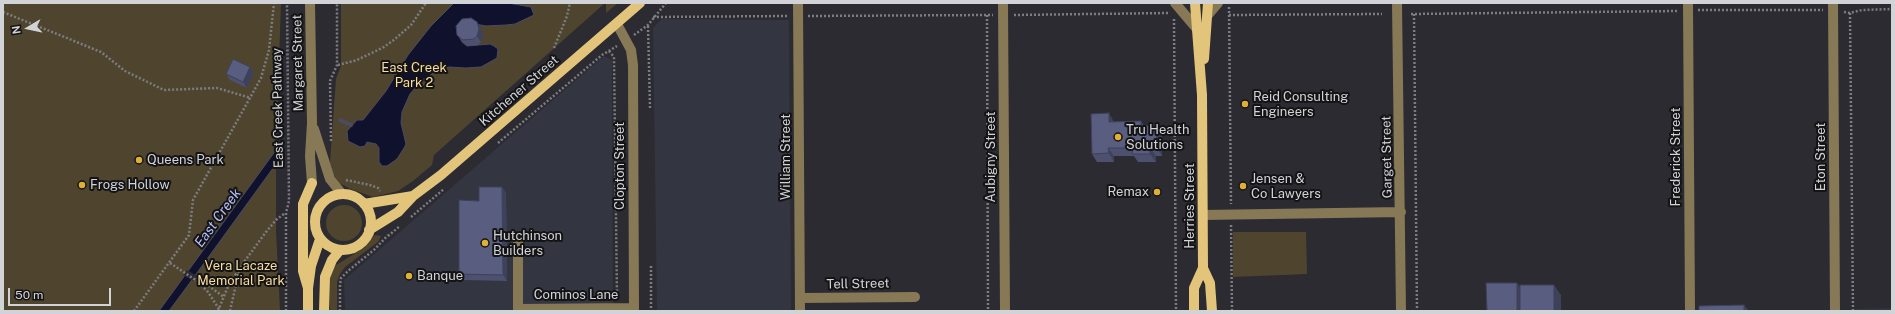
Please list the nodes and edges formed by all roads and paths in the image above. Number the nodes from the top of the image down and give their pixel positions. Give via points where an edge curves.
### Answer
1 (274, 3) edge
2 (287, 3) edge
3 (310, 3) edge
4 (337, 3) edge
5 (426, 3) edge
6 (570, 3) edge
7 (640, 3) edge
8 (666, 3) edge
9 (798, 3) edge
10 (1004, 3) edge
11 (1176, 3) edge
12 (1195, 3) edge
13 (1208, 3) edge
14 (1218, 3) edge
15 (1228, 3) edge
16 (1398, 3) edge
17 (1688, 7) edge
18 (1834, 7) edge
19 (1892, 9) edge
20 (3, 12) edge
21 (1850, 13) junction
22 (1382, 14) dead end
23 (987, 15) junction
24 (1004, 15) junction
25 (1229, 15) junction
26 (798, 16) junction
27 (1207, 16) junction
28 (654, 17) junction
29 (617, 24) junction
30 (648, 25) junction
31 (1197, 29) junction
32 (626, 40) junction
33 (554, 48) dead end
34 (610, 51) junction
35 (338, 65) junction
36 (1202, 95) junction
37 (251, 98) junction
38 (650, 108) dead end
39 (312, 123) junction
40 (498, 144) dead end
41 (331, 147) dead end
42 (341, 178) dead end
43 (345, 180) dead end
44 (312, 183) junction
45 (445, 188) dead end
46 (342, 194) junction
47 (413, 196) junction
48 (364, 204) junction
49 (317, 212) junction
50 (1401, 212) junction
51 (286, 213) junction
52 (1203, 214) junction
53 (1231, 214) junction
54 (410, 217) dead end
55 (405, 222) dead end
56 (369, 230) junction
57 (388, 236) dead end
58 (518, 237) dead end
59 (320, 239) junction
60 (340, 250) junction
61 (170, 262) junction
62 (651, 266) dead end
63 (1203, 268) junction
64 (239, 271) junction
65 (345, 274) dead end
66 (198, 281) junction
67 (308, 288) junction
68 (915, 296) dead end
69 (224, 297) junction
70 (800, 298) junction
71 (617, 308) junction
72 (219, 310) edge
73 (634, 310) edge
74 (134, 311) edge
75 (230, 311) edge
76 (286, 311) edge
77 (308, 311) edge
78 (324, 311) edge
79 (340, 311) edge
80 (651, 311) edge
81 (800, 311) edge
82 (988, 311) edge
83 (1005, 311) edge
84 (1176, 311) edge
85 (1194, 311) edge
86 (1212, 311) edge
87 (1232, 311) edge
88 (1401, 311) edge
89 (1417, 311) edge
90 (1690, 311) edge
91 (1835, 311) edge
92 (1853, 311) edge

1 - 37 path via 267,64
2 - 51 path, East Creek Pathway via 289,201
3 - 39 street, Margaret Street
4 - 35 path
5 - 35 path via 411,25 384,47 357,60
6 - 33 path
7 - 29 main road, Kitchener Street
8 - 28 path
9 - 26 street, William Street
10 - 24 street, Aubigny Street
11 - 31 street
12 - 31 main road, Herries Street
13 - 27 main road, Herries Street
14 - 27 street
15 - 25 path
16 - 50 street, Garget Street
17 - 18 path via 1820,10
17 - 89 path via 1413,14
17 - 90 street, Frederick Street
18 - 21 path
18 - 91 street, Eton Street
19 - 21 path
20 - 37 path via 101,52 125,71 164,90 217,88
21 - 92 path
22 - 25 path
23 - 24 path
23 - 26 path
23 - 82 path
24 - 83 street, Aubigny Street
24 - 84 path via 1174,13
25 - 53 path
26 - 28 path
26 - 70 street, William Street
27 - 36 main road, Herries Street
28 - 30 path
29 - 32 street, Clopton Street
29 - 47 main road, Kitchener Street via 442,176
30 - 32 path
30 - 38 path
31 - 36 main road, Herries Street
32 - 34 path
32 - 73 street, Clopton Street via 631,50 633,65
34 - 40 path via 602,55
34 - 71 path via 614,57
35 - 41 path via 330,81
36 - 52 main road, Herries Street
37 - 61 path via 201,185 194,200 189,235
39 - 44 street, Margaret Street
39 - 46 street, Margaret Street via 330,178
42 - 43 path
44 - 49 main road
44 - 67 main road via 303,204 303,271
45 - 54 path
46 - 48 main road via 354,197
46 - 49 main road via 327,199
47 - 48 main road, Kitchener Street
47 - 56 main road, Kitchener Street via 398,212
48 - 56 main road via 371,221
49 - 59 main road via 316,230
50 - 53 street
50 - 88 street, Garget Street
51 - 64 path via 266,232
51 - 76 path, East Creek Pathway
52 - 53 street
52 - 63 main road, Herries Street
53 - 87 path
55 - 57 path
56 - 60 main road via 365,239 358,245
58 - 71 street, Cominos Lane via 518,308
59 - 60 main road
59 - 67 main road via 311,266
60 - 78 main road via 332,260 325,277
61 - 66 path
61 - 74 path
62 - 80 path
63 - 85 main road, Herries Street via 1194,288
63 - 86 main road, Herries Street via 1210,284
64 - 69 path via 231,279
64 - 75 path
65 - 79 path via 340,285
66 - 69 path
66 - 72 path
67 - 77 main road
68 - 70 street, Tell Street
69 - 72 path
70 - 81 street, William Street
71 - 73 street, Cominos Lane

